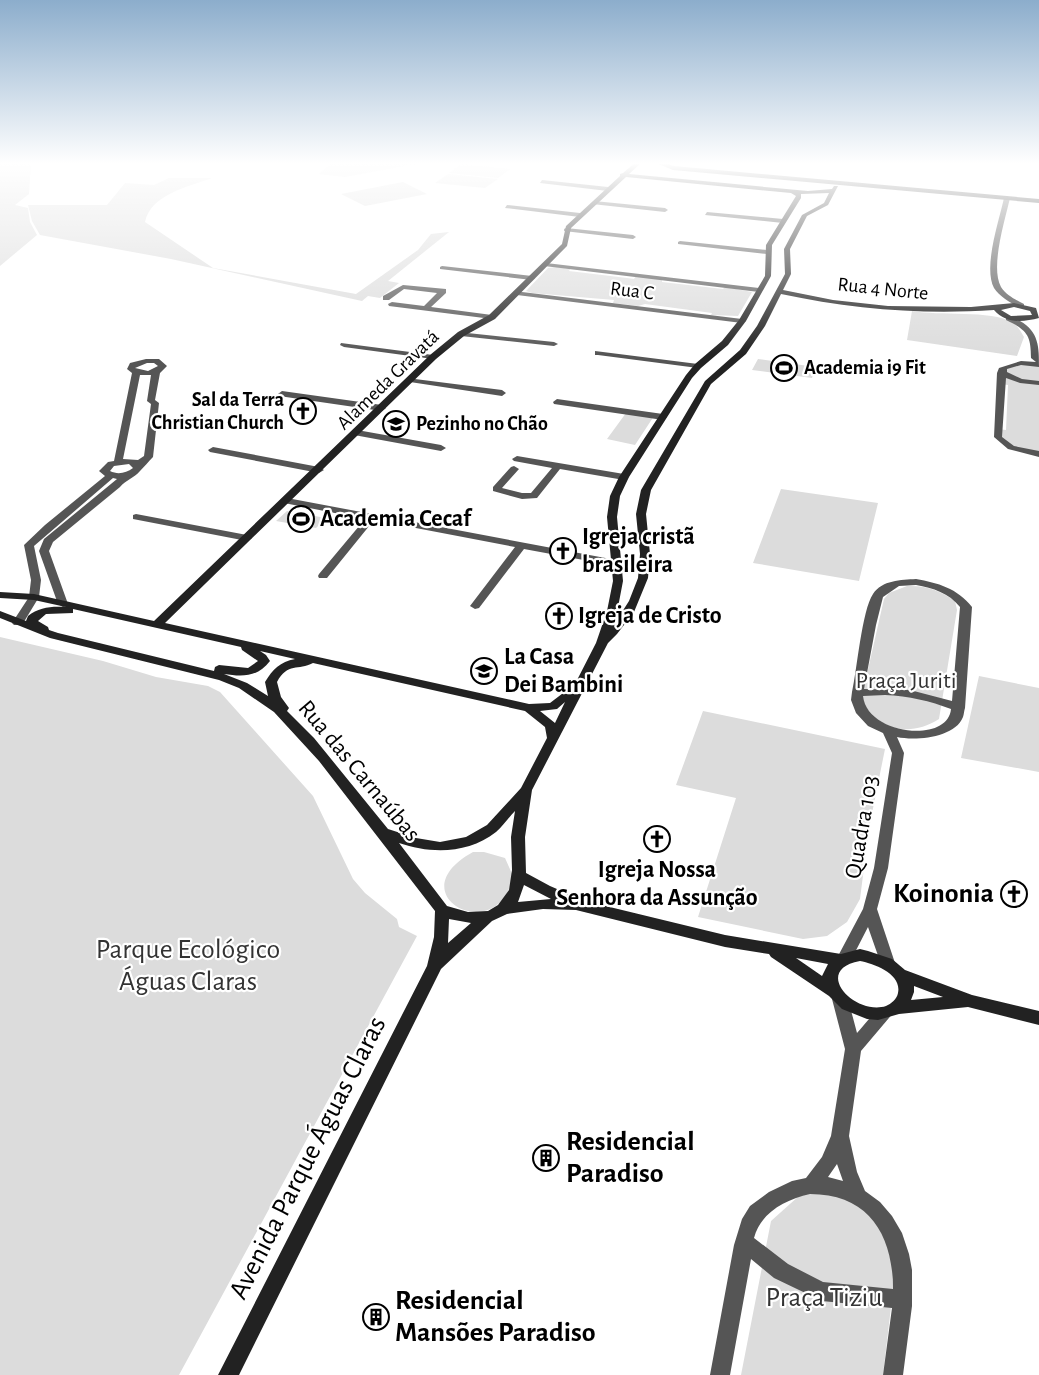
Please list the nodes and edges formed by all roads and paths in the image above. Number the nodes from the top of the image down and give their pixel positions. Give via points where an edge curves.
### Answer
1 (570, 226) edge
2 (780, 226) edge
3 (800, 226) edge
4 (1001, 226) edge
5 (566, 230) junction
6 (775, 235) junction
7 (633, 237) dead end
8 (793, 237) junction
9 (680, 243) dead end
10 (767, 252) junction
11 (546, 265) junction
12 (442, 268) dead end
13 (532, 278) junction
14 (759, 290) junction
15 (517, 293) junction
16 (777, 294) junction
17 (1003, 294) junction
18 (999, 307) junction
19 (1025, 307) junction
20 (426, 308) junction
21 (961, 311) junction
22 (1037, 315) edge
23 (492, 317) junction
24 (1007, 317) junction
25 (742, 321) junction
26 (1028, 327) junction
27 (461, 334) junction
28 (344, 345) dead end
29 (554, 345) dead end
30 (598, 353) dead end
31 (433, 357) junction
32 (1036, 362) edge
33 (698, 366) junction
34 (1001, 373) junction
35 (411, 380) junction
36 (1039, 383) edge
37 (502, 393) dead end
38 (282, 394) dead end
39 (557, 402) dead end
40 (382, 408) junction
41 (663, 417) junction
42 (357, 433) junction
43 (441, 448) dead end
44 (213, 450) dead end
45 (654, 453) junction
46 (1039, 454) edge
47 (118, 462) junction
48 (138, 465) junction
49 (558, 466) junction
50 (319, 470) junction
51 (110, 476) junction
52 (125, 476) junction
53 (624, 477) junction
54 (287, 501) junction
55 (136, 517) dead end
56 (372, 517) junction
57 (247, 538) junction
58 (522, 545) junction
59 (616, 563) junction
60 (323, 576) dead end
61 (0, 595) edge
62 (34, 597) junction
63 (63, 604) junction
64 (475, 606) dead end
65 (0, 614) edge
66 (103, 614) junction
67 (18, 623) junction
68 (157, 624) junction
69 (230, 639) junction
70 (72, 641) junction
71 (602, 643) junction
72 (170, 661) junction
73 (342, 665) junction
74 (582, 683) junction
75 (858, 693) junction
76 (529, 708) junction
77 (959, 708) junction
78 (295, 725) junction
79 (888, 731) junction
80 (914, 736) junction
81 (554, 738) junction
82 (898, 753) junction
83 (526, 790) junction
84 (383, 832) junction
85 (519, 875) junction
86 (581, 906) junction
87 (502, 909) junction
88 (870, 909) junction
89 (442, 910) junction
90 (486, 919) junction
91 (773, 951) junction
92 (843, 959) junction
93 (887, 963) junction
94 (435, 966) junction
95 (900, 974) junction
96 (837, 995) junction
97 (970, 1001) junction
98 (891, 1010) junction
99 (1039, 1018) edge
100 (853, 1048) junction
101 (840, 1136) junction
102 (813, 1183) junction
103 (858, 1195) junction
104 (744, 1242) junction
105 (902, 1300) junction
106 (228, 1375) edge
107 (720, 1375) edge
108 (893, 1375) edge

1 - 5 street, Alameda Gravatá
2 - 6 street
3 - 8 street
4 - 17 street via 994,282
5 - 7 street
5 - 11 street, Alameda Gravatá via 565,245
6 - 8 street
6 - 10 street
8 - 16 street via 786,250 789,271
9 - 10 street
10 - 14 street via 770,269
11 - 13 street, Alameda Gravatá
11 - 14 street
12 - 13 street
13 - 15 street, Alameda Gravatá
14 - 25 street
15 - 23 street, Alameda Gravatá
15 - 25 street, Rua C
16 - 21 street, Rua 4 Norte via 893,308
16 - 45 street via 746,348 708,383
17 - 18 street
17 - 19 street
18 - 19 street, Rua 4 Norte
18 - 21 street, Rua 4 Norte
18 - 24 street via 997,312
19 - 22 street
20 - 20 street via 389,301 403,287 443,291
20 - 23 street
21 - 24 street, Rua 4 Norte
22 - 24 street, Rua 4 Norte
22 - 26 street
23 - 27 street, Alameda Gravatá
24 - 26 street
25 - 33 street via 725,344
26 - 32 street via 1035,341
27 - 29 street
27 - 31 street, Alameda Gravatá
28 - 31 street
30 - 33 street
31 - 35 street, Alameda Gravatá
32 - 34 street via 1013,364
33 - 41 street
34 - 36 street
34 - 46 street via 998,437 1018,451
35 - 37 street
35 - 40 street, Alameda Gravatá
38 - 40 street
39 - 41 street
40 - 42 street, Alameda Gravatá
41 - 45 street
42 - 43 street
42 - 50 street, Alameda Gravatá
44 - 50 street
45 - 53 street
45 - 71 street via 642,499 645,556 640,587 620,623
47 - 48 street
47 - 48 street via 136,373 156,372 148,457
47 - 51 street via 105,469
48 - 52 street via 136,471
49 - 49 street via 534,496 496,489 515,464
49 - 53 street
50 - 54 street, Alameda Gravatá
51 - 52 street
51 - 62 street via 29,545 36,580
52 - 63 street via 48,541 44,551
53 - 59 street via 615,496 612,517
54 - 56 street
54 - 57 street, Alameda Gravatá
55 - 57 street
56 - 58 street
56 - 60 street
57 - 68 street, Alameda Gravatá
58 - 59 street
58 - 64 street
59 - 71 street via 618,581 613,611
61 - 62 street, Rua das Carnaúbas
62 - 63 street, Rua das Carnaúbas
62 - 67 street
63 - 66 street, Rua das Carnaúbas
65 - 67 street, Rua das Carnaúbas
66 - 68 street, Rua das Carnaúbas
66 - 70 street via 49,610 32,618 37,626
67 - 70 street, Rua das Carnaúbas
68 - 69 street, Rua das Carnaúbas
69 - 72 street via 262,657 262,665 244,673
69 - 73 street, Rua das Carnaúbas
70 - 72 street, Rua das Carnaúbas
71 - 74 street
72 - 78 street, Rua das Carnaúbas via 245,687
73 - 76 street, Rua das Carnaúbas
73 - 78 street via 294,661 276,673 271,682 275,698
74 - 76 street, Rua das Carnaúbas via 553,706
74 - 81 street
75 - 77 street via 913,692
75 - 77 street via 878,595 896,583 916,582 948,591 966,607
75 - 79 street, Quadra 103 via 865,716
76 - 81 street, Rua das Carnaúbas via 551,726
77 - 80 street, Quadra 103 via 953,724
78 - 84 street, Rua das Carnaúbas
79 - 80 street, Quadra 103
79 - 82 street, Quadra 103
80 - 82 street, Quadra 103
81 - 83 street
82 - 88 street, Quadra 103 via 881,868
83 - 84 street via 492,828 470,842 440,847
83 - 85 street via 518,835
84 - 89 street, Rua das Carnaúbas
85 - 86 street
85 - 87 street via 515,894
86 - 87 street via 543,904
86 - 91 street
87 - 90 street, Avenida Parque Águas Claras
88 - 92 street, Quadra 103
88 - 93 street, Quadra 103
89 - 90 street via 456,916
89 - 94 street, Avenida Parque Águas Claras via 442,937
90 - 94 street, Avenida Parque Águas Claras
91 - 92 street
91 - 96 street
92 - 93 street via 871,956
92 - 96 street via 830,972
93 - 95 street
94 - 106 street, Avenida Parque Águas Claras
95 - 97 street
95 - 98 street via 906,993 903,1001
96 - 98 street via 862,1012
96 - 100 street
97 - 98 street
97 - 99 street
98 - 100 street
100 - 101 street
101 - 102 street via 829,1162
101 - 103 street
102 - 103 street
102 - 104 street via 788,1190 762,1206 752,1219
103 - 105 street via 895,1239 901,1261
104 - 105 street via 781,1271 822,1291
104 - 107 street
105 - 108 street

